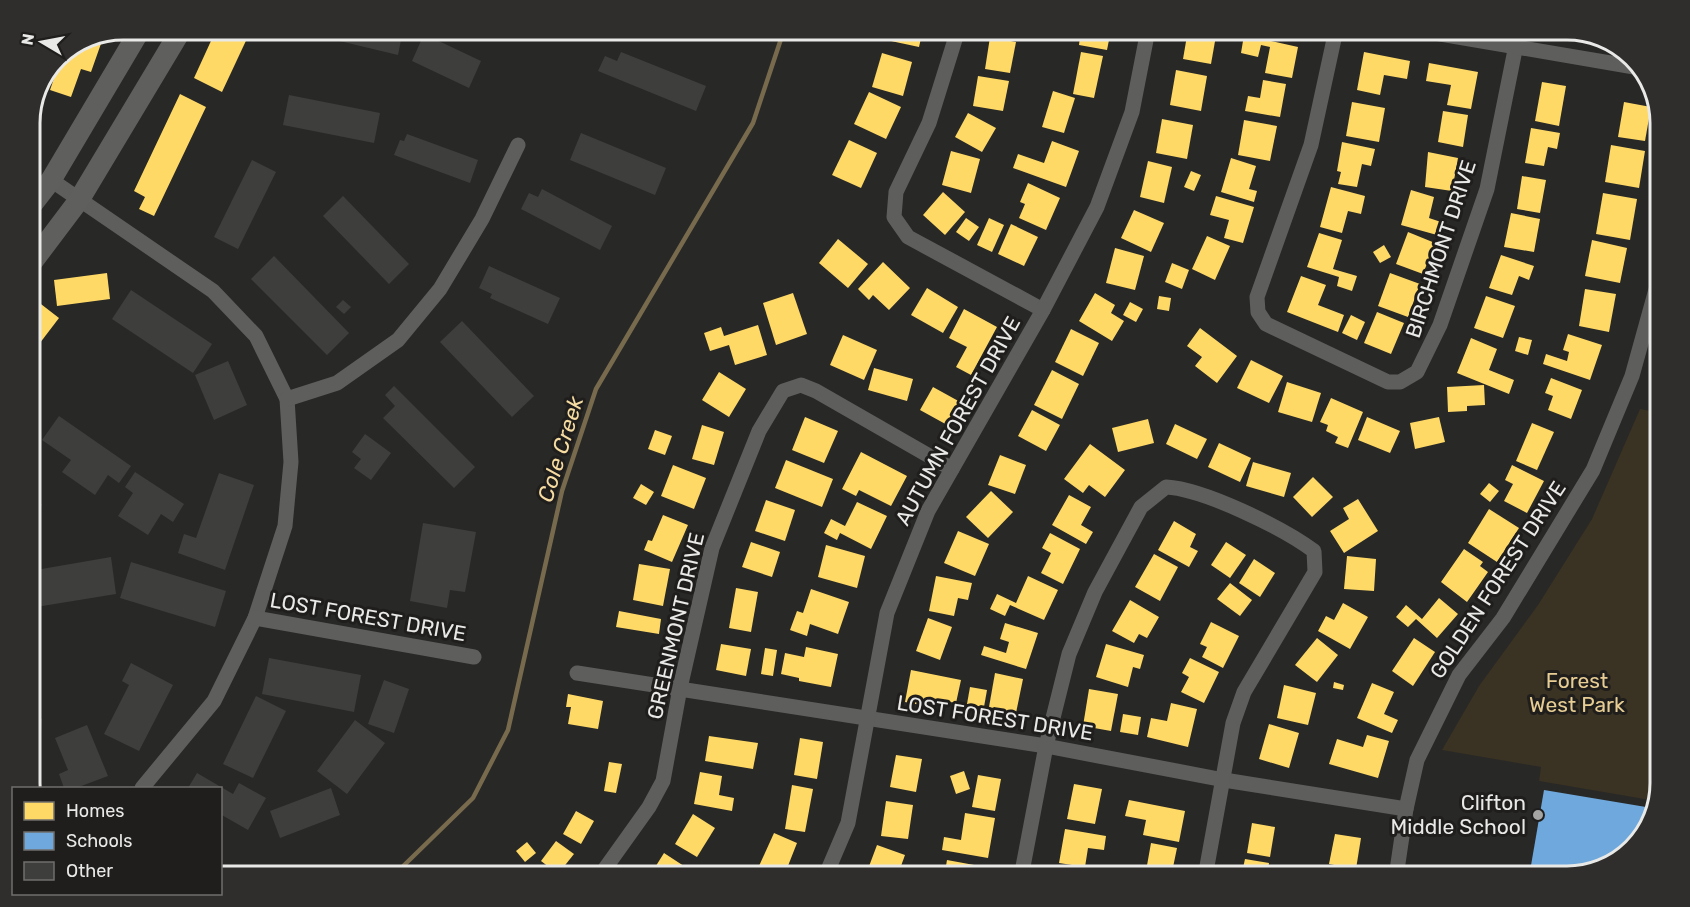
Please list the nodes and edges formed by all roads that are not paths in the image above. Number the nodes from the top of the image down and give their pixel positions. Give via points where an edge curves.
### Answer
1 (134, 40) edge
2 (175, 40) edge
3 (955, 40) edge
4 (1146, 40) edge
5 (1334, 40) edge
6 (1483, 40) edge
7 (1516, 45) junction
8 (1625, 65) edge
9 (518, 145) dead end
10 (51, 180) junction
11 (41, 193) edge
12 (79, 200) junction
13 (41, 250) edge
14 (1043, 310) junction
15 (1649, 313) edge
16 (287, 399) junction
17 (952, 469) junction
18 (255, 618) junction
19 (474, 657) dead end
20 (577, 673) dead end
21 (680, 688) junction
22 (867, 718) junction
23 (1046, 746) junction
24 (1224, 780) junction
25 (144, 787) edge
26 (1406, 809) junction
27 (607, 866) edge
28 (830, 866) edge
29 (1023, 866) edge
30 (1207, 866) edge
31 (1398, 866) edge

1 - 10 main road
2 - 12 main road
3 - 14 street via 929,123 896,192 894,217 909,237
4 - 14 street, AUTUMN FOREST DRIVE via 1132,112 1097,207
5 - 7 street, BIRCHMONT DRIVE via 1311,145 1257,297 1258,312 1266,324 1388,382 1400,382 1417,372 1440,325 1487,189
6 - 7 street
7 - 8 street
9 - 16 street via 482,219 440,289 398,340 337,383
10 - 11 main road
10 - 12 street
12 - 13 main road
12 - 16 street via 213,291 256,336
14 - 17 street, AUTUMN FOREST DRIVE
15 - 26 street, GOLDEN FOREST DRIVE via 1632,376 1593,470 1503,618 1459,675 1417,760
16 - 18 street via 291,462 285,526
17 - 21 street, GREENMONT DRIVE via 816,391 801,385 783,391 759,431 712,548
17 - 22 street, AUTUMN FOREST DRIVE via 928,511 887,613
18 - 19 street, LOST FOREST DRIVE
18 - 25 street via 214,702
20 - 21 street, LOST FOREST DRIVE
21 - 22 street, LOST FOREST DRIVE
21 - 27 street, GREENMONT DRIVE via 663,781
22 - 23 street, LOST FOREST DRIVE
22 - 28 street, AUTUMN FOREST DRIVE via 848,823
23 - 24 street, LOST FOREST DRIVE
23 - 24 street via 1069,654 1095,592 1141,507 1166,487 1186,488 1292,535 1314,551 1315,572 1244,692 1233,723
23 - 29 street
24 - 26 street, LOST FOREST DRIVE
24 - 30 street
26 - 31 street, GOLDEN FOREST DRIVE

